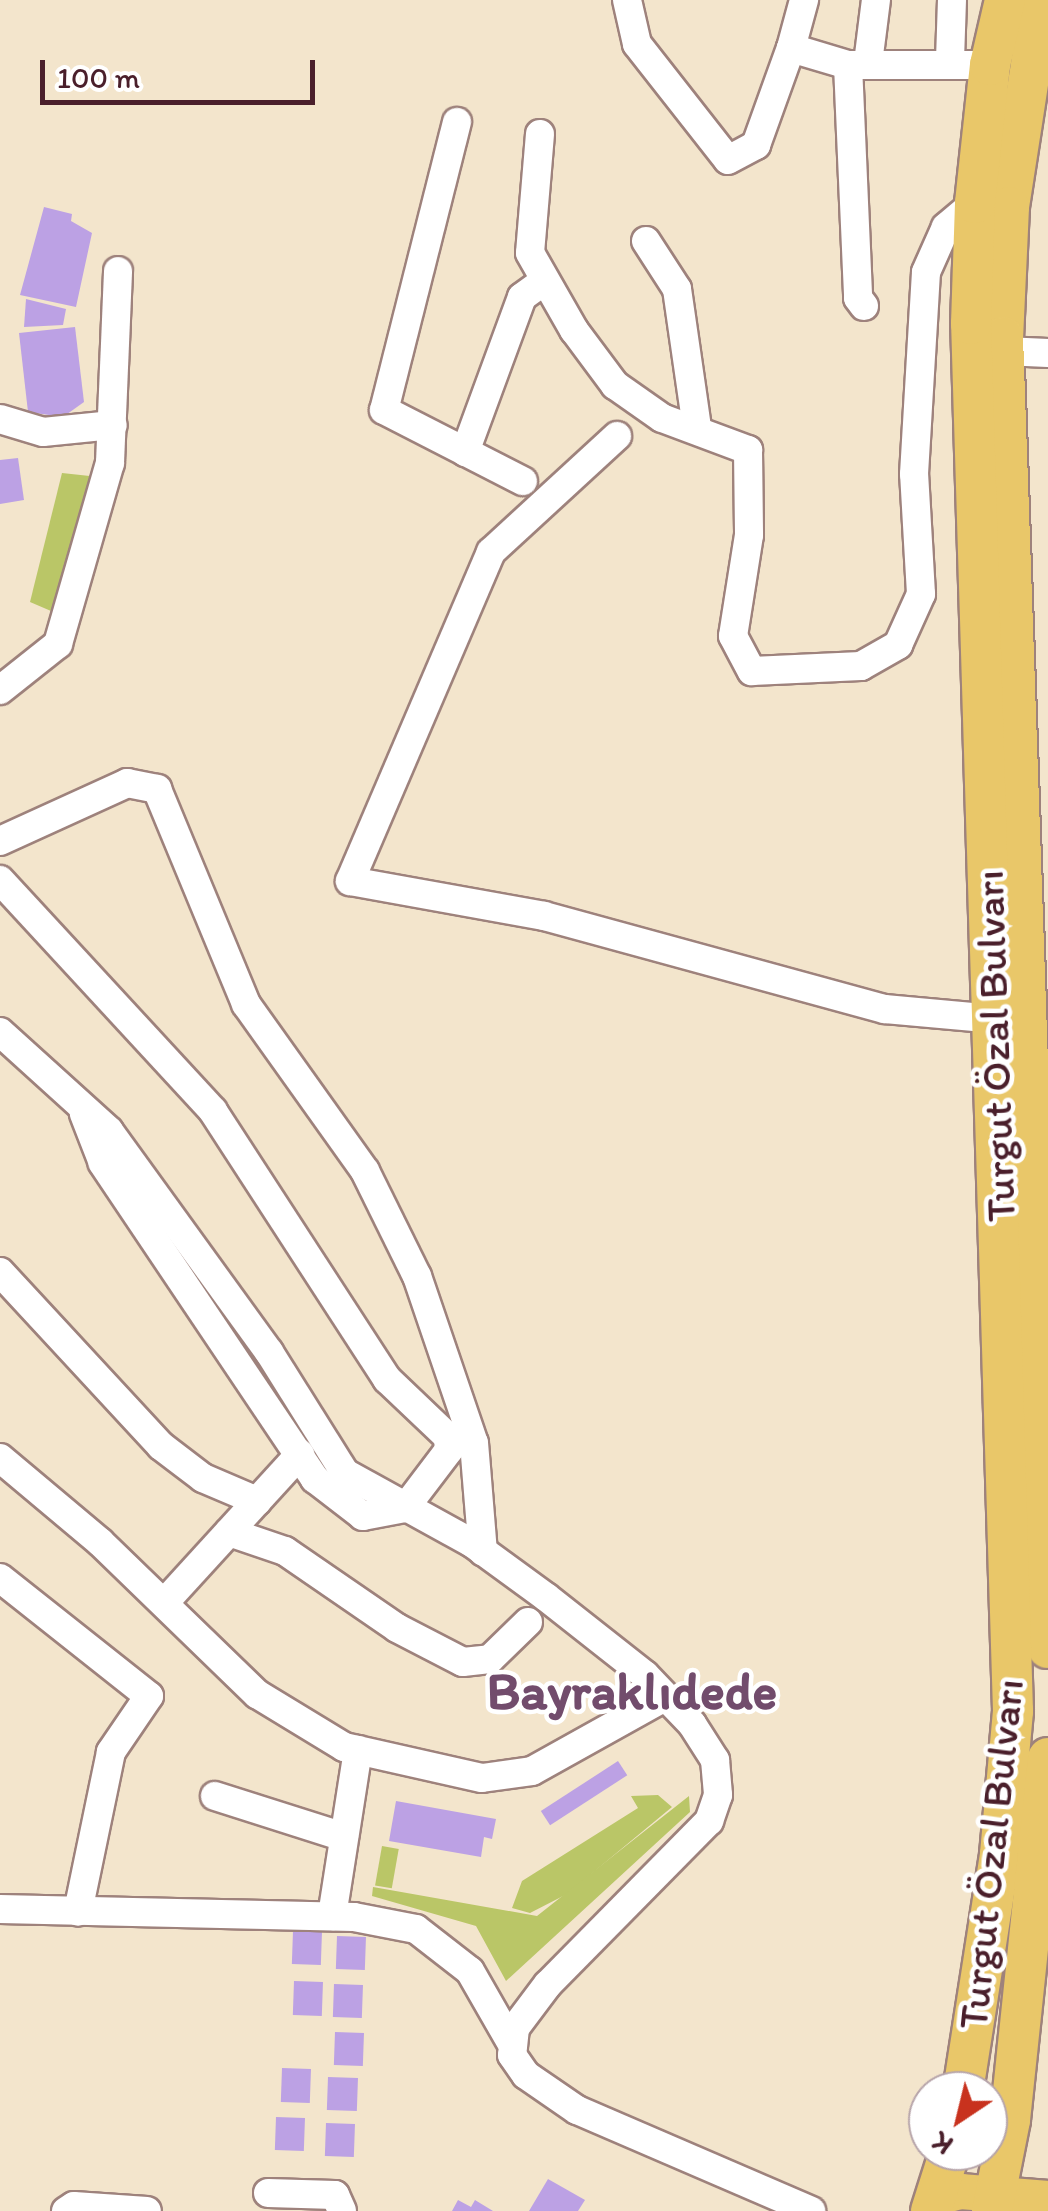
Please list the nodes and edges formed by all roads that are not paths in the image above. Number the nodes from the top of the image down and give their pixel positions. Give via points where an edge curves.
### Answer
1 (627, 0) edge
2 (804, 0) edge
3 (876, 0) edge
4 (952, 0) edge
5 (1005, 0) edge
6 (1041, 26) edge
7 (792, 48) junction
8 (950, 60) junction
9 (858, 64) junction
10 (990, 65) junction
11 (457, 122) dead end
12 (540, 134) dead end
13 (976, 203) junction
14 (646, 241) dead end
15 (118, 271) dead end
16 (543, 282) junction
17 (864, 306) dead end
18 (1004, 351) junction
19 (1048, 353) edge
20 (0, 419) edge
21 (114, 425) junction
22 (697, 428) junction
23 (617, 436) dead end
24 (465, 452) junction
25 (523, 481) dead end
26 (0, 690) edge
27 (0, 841) edge
28 (0, 880) edge
29 (994, 1020) junction
30 (0, 1032) edge
31 (78, 1098) junction
32 (0, 1272) edge
33 (300, 1454) junction
34 (0, 1460) edge
35 (257, 1501) junction
36 (406, 1508) junction
37 (229, 1532) junction
38 (483, 1552) junction
39 (0, 1578) edge
40 (164, 1603) junction
41 (528, 1622) dead end
42 (1048, 1648) edge
43 (666, 1696) junction
44 (358, 1750) junction
45 (1048, 1758) edge
46 (215, 1796) dead end
47 (344, 1836) junction
48 (0, 1908) edge
49 (78, 1912) junction
50 (332, 1916) junction
51 (513, 2046) junction
52 (966, 2071) edge
53 (1010, 2120) junction
54 (944, 2171) edge
55 (1048, 2184) edge
56 (268, 2192) dead end
57 (1048, 2198) edge
58 (934, 2204) edge
59 (994, 2204) edge
60 (66, 2211) edge
61 (147, 2211) edge
62 (342, 2211) edge
63 (811, 2211) edge

1 - 7 street via 637,44 728,160 756,145
2 - 7 street
3 - 9 street
4 - 8 street
5 - 10 highway, Turgut Özal Bulvarı
6 - 18 highway, Turgut Özal Bulvarı via 1008,207
7 - 9 street
8 - 9 street
8 - 10 street
9 - 17 street via 858,298
10 - 13 highway, Turgut Özal Bulvarı
11 - 24 street via 384,410
12 - 16 street via 530,253
13 - 22 street via 946,227 926,272 914,474 921,594 898,645 861,666 752,671 733,636 749,535 748,450
13 - 29 highway, Turgut Özal Bulvarı via 971,324
14 - 22 street via 678,289
15 - 21 street
16 - 22 street via 615,385 662,418
16 - 24 street via 522,297
18 - 19 street
18 - 42 highway, Turgut Özal Bulvarı
20 - 21 street via 42,432
21 - 26 street via 110,463 58,644
23 - 29 street via 491,552 350,882 544,916 885,1008
24 - 25 street
27 - 38 street via 127,783 157,789 246,1004 365,1171 418,1276 474,1443
28 - 36 street via 214,1111 387,1378 448,1437 448,1450
29 - 52 highway, Turgut Özal Bulvarı via 1013,1711 1000,1854
30 - 31 street
31 - 33 street via 103,1163
31 - 36 street via 110,1132 269,1352 345,1474
32 - 35 street via 161,1446 203,1478
33 - 35 street
33 - 36 street via 325,1488 363,1516
34 - 40 street
35 - 37 street
36 - 38 street
37 - 40 street
37 - 41 street via 294,1556 398,1628 463,1662 490,1659
38 - 43 street
39 - 49 street via 20,1587 148,1696 111,1752
40 - 44 street via 258,1694
43 - 44 street via 532,1772 482,1778
43 - 51 street via 715,1760 718,1795 708,1821 548,1984 516,2028
44 - 47 street
45 - 53 highway, Turgut Özal Bulvarı
46 - 47 street
47 - 50 street
48 - 49 street
49 - 50 street
50 - 51 street via 416,1929 470,1971
51 - 63 street via 526,2075 568,2105
53 - 55 main road via 1016,2159 1025,2174
53 - 59 highway, Turgut Özal Bulvarı
54 - 58 highway
56 - 62 street via 335,2196
57 - 59 main road
58 - 59 main road via 960,2191
60 - 61 street

